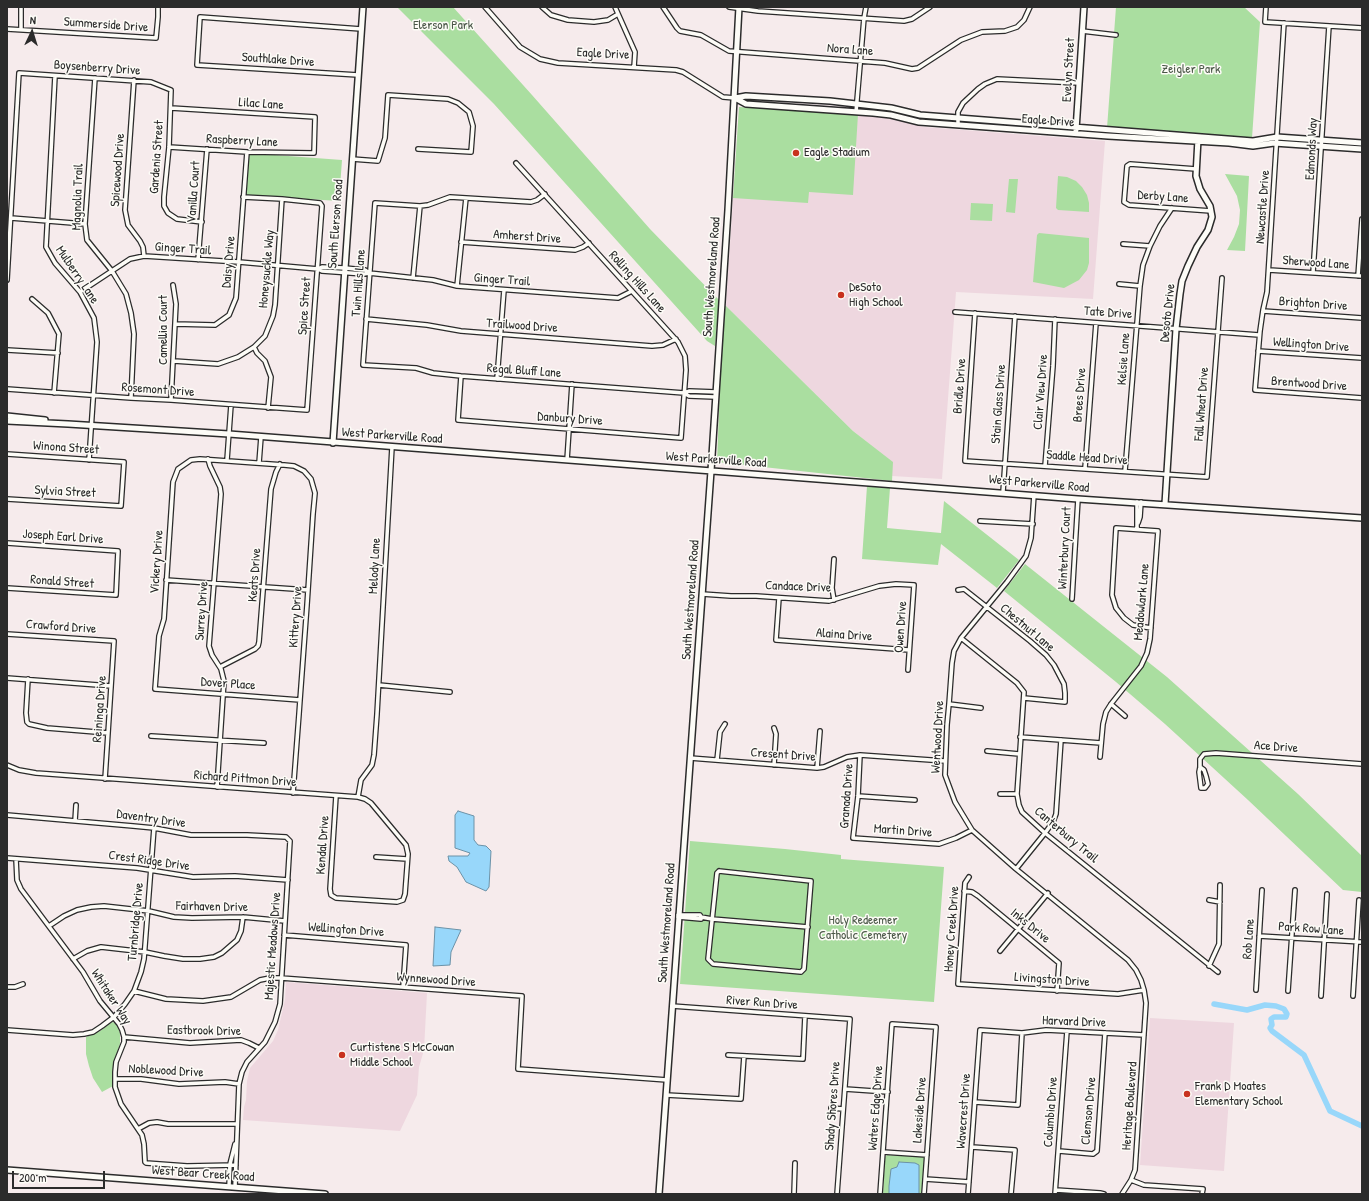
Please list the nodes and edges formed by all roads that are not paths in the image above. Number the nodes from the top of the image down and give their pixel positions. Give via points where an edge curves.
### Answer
1 (21, 7) edge
2 (158, 7) edge
3 (363, 7) edge
4 (542, 7) edge
5 (616, 7) edge
6 (663, 7) edge
7 (729, 7) edge
8 (866, 7) edge
9 (930, 7) edge
10 (1030, 7) edge
11 (1084, 7) edge
12 (1266, 7) edge
13 (487, 8) edge
14 (739, 8) edge
15 (618, 14) junction
16 (864, 18) junction
17 (1284, 23) junction
18 (1329, 26) junction
19 (1362, 28) edge
20 (7, 29) edge
21 (361, 29) junction
22 (21, 30) junction
23 (1082, 31) junction
24 (1116, 35) dead end
25 (736, 52) junction
26 (861, 61) junction
27 (634, 67) junction
28 (358, 75) junction
29 (56, 76) junction
30 (95, 78) junction
31 (134, 80) junction
32 (1079, 83) junction
33 (171, 90) joint
34 (735, 98) junction
35 (857, 104) junction
36 (171, 108) junction
37 (856, 112) junction
38 (958, 118) junction
39 (1020, 123) junction
40 (958, 125) junction
41 (1076, 127) junction
42 (1020, 129) junction
43 (1111, 130) junction
44 (1076, 134) junction
45 (1184, 135) junction
46 (1110, 136) junction
47 (1154, 138) junction
48 (1198, 138) junction
49 (1277, 140) junction
50 (1322, 143) junction
51 (1362, 143) edge
52 (169, 147) junction
53 (418, 149) dead end
54 (1362, 149) edge
55 (207, 150) junction
56 (247, 152) junction
57 (314, 153) joint
58 (352, 159) junction
59 (516, 163) dead end
60 (1196, 169) junction
61 (7, 178) edge
62 (13, 179) junction
63 (7, 184) edge
64 (12, 185) junction
65 (545, 194) junction
66 (244, 197) junction
67 (466, 198) junction
68 (282, 199) junction
69 (420, 206) junction
70 (1172, 208) junction
71 (1211, 211) junction
72 (11, 218) junction
73 (1362, 219) edge
74 (47, 221) junction
75 (202, 222) junction
76 (85, 224) junction
77 (461, 242) junction
78 (589, 243) junction
79 (1123, 244) dead end
80 (1150, 246) junction
81 (144, 256) junction
82 (198, 260) junction
83 (239, 262) junction
84 (278, 266) junction
85 (318, 269) junction
86 (344, 270) junction
87 (1269, 270) junction
88 (112, 271) junction
89 (369, 272) junction
90 (1314, 273) junction
91 (1360, 276) edge
92 (413, 278) junction
93 (1222, 278) dead end
94 (7, 280) edge
95 (1119, 284) dead end
96 (173, 285) dead end
97 (457, 286) junction
98 (1140, 286) junction
99 (504, 290) junction
100 (632, 291) junction
101 (80, 292) junction
102 (32, 299) dead end
103 (1263, 311) junction
104 (955, 312) dead end
105 (975, 313) junction
106 (1015, 316) junction
107 (1362, 318) edge
108 (366, 319) junction
109 (1055, 319) junction
110 (1096, 323) junction
111 (175, 324) junction
112 (1136, 326) junction
113 (1176, 329) junction
114 (1218, 332) junction
115 (500, 334) junction
116 (1259, 335) junction
117 (676, 339) junction
118 (254, 347) junction
119 (7, 350) edge
120 (1258, 351) junction
121 (58, 353) junction
122 (1362, 358) edge
123 (174, 361) junction
124 (363, 365) joint
125 (461, 376) junction
126 (497, 379) junction
127 (572, 384) junction
128 (7, 389) edge
129 (1255, 390) joint
130 (54, 393) junction
131 (684, 393) junction
132 (93, 395) junction
133 (716, 395) junction
134 (131, 398) junction
135 (1362, 398) edge
136 (172, 400) junction
137 (231, 405) junction
138 (268, 408) junction
139 (307, 410) joint
140 (7, 416) edge
141 (7, 421) edge
142 (68, 424) junction
143 (91, 425) junction
144 (569, 429) junction
145 (229, 434) junction
146 (261, 437) junction
147 (681, 438) joint
148 (333, 443) junction
149 (392, 447) junction
150 (7, 454) edge
151 (208, 459) junction
152 (89, 460) junction
153 (227, 460) junction
154 (567, 460) junction
155 (965, 461) joint
156 (259, 463) junction
157 (1005, 463) junction
158 (280, 464) junction
159 (1045, 466) junction
160 (1085, 468) junction
161 (711, 471) junction
162 (1126, 471) junction
163 (1166, 475) junction
164 (1207, 477) joint
165 (1003, 492) junction
166 (1034, 495) junction
167 (7, 499) edge
168 (1078, 499) junction
169 (1139, 502) junction
170 (1165, 504) junction
171 (121, 506) joint
172 (1362, 518) edge
173 (980, 521) dead end
174 (1032, 524) junction
175 (1137, 529) junction
176 (7, 544) edge
177 (834, 559) dead end
178 (166, 580) junction
179 (214, 583) junction
180 (914, 585) joint
181 (264, 587) junction
182 (7, 588) edge
183 (308, 590) junction
184 (958, 590) dead end
185 (702, 594) junction
186 (116, 595) joint
187 (779, 598) junction
188 (1072, 599) dead end
189 (834, 600) junction
190 (986, 607) junction
191 (1151, 628) junction
192 (7, 634) edge
193 (961, 638) junction
194 (114, 641) joint
195 (909, 650) junction
196 (220, 667) junction
197 (908, 670) dead end
198 (7, 678) edge
199 (28, 679) junction
200 (379, 685) junction
201 (111, 686) junction
202 (155, 689) joint
203 (450, 692) dead end
204 (224, 694) junction
205 (1024, 698) junction
206 (300, 700) junction
207 (949, 704) junction
208 (1111, 704) junction
209 (981, 708) dead end
210 (1125, 716) dead end
211 (725, 724) dead end
212 (774, 728) dead end
213 (820, 732) dead end
214 (108, 733) junction
215 (151, 736) dead end
216 (1020, 738) junction
217 (220, 740) junction
218 (1061, 740) junction
219 (264, 743) dead end
220 (1101, 743) junction
221 (987, 751) dead end
222 (1019, 754) junction
223 (860, 755) junction
224 (1100, 757) dead end
225 (690, 758) junction
226 (717, 760) junction
227 (944, 761) junction
228 (7, 764) edge
229 (1362, 764) edge
230 (774, 765) junction
231 (1200, 767) junction
232 (817, 768) junction
233 (105, 779) junction
234 (217, 787) junction
235 (293, 793) junction
236 (1000, 794) dead end
237 (1016, 794) junction
238 (336, 796) junction
239 (858, 796) junction
240 (358, 797) junction
241 (915, 800) dead end
242 (76, 805) dead end
243 (7, 815) edge
244 (75, 821) junction
245 (154, 828) junction
246 (972, 830) junction
247 (1045, 833) junction
248 (854, 838) joint
249 (290, 841) joint
250 (376, 857) dead end
251 (7, 858) edge
252 (16, 858) junction
253 (407, 859) junction
254 (1016, 869) junction
255 (151, 870) junction
256 (969, 877) dead end
257 (288, 880) junction
258 (1220, 885) dead end
259 (1262, 890) dead end
260 (1295, 890) dead end
261 (964, 891) junction
262 (1048, 894) junction
263 (1327, 894) dead end
264 (403, 900) joint
265 (1208, 900) dead end
266 (1359, 900) dead end
267 (1220, 902) junction
268 (149, 911) junction
269 (678, 916) junction
270 (242, 917) junction
271 (712, 919) junction
272 (285, 921) junction
273 (49, 926) junction
274 (808, 927) junction
275 (1018, 929) junction
276 (284, 935) junction
277 (1259, 936) junction
278 (1292, 938) junction
279 (1324, 940) junction
280 (1357, 942) junction
281 (1362, 942) edge
282 (1000, 951) dead end
283 (145, 952) junction
284 (74, 959) junction
285 (1209, 966) junction
286 (1218, 972) dead end
287 (281, 978) junction
288 (23, 984) dead end
289 (958, 984) joint
290 (7, 987) edge
291 (403, 987) junction
292 (1144, 990) junction
293 (1256, 990) dead end
294 (134, 991) junction
295 (1057, 991) junction
296 (1288, 991) dead end
297 (1321, 996) dead end
298 (1353, 996) dead end
299 (672, 1006) junction
300 (805, 1016) junction
301 (1146, 1016) joint
302 (114, 1017) junction
303 (850, 1019) joint
304 (892, 1024) joint
305 (7, 1030) edge
306 (980, 1030) joint
307 (1067, 1031) junction
308 (1022, 1033) junction
309 (1105, 1033) junction
310 (1144, 1035) junction
311 (124, 1037) junction
312 (259, 1048) junction
313 (728, 1055) dead end
314 (744, 1056) junction
315 (115, 1079) junction
316 (667, 1080) junction
317 (239, 1084) junction
318 (845, 1089) junction
319 (888, 1092) junction
320 (666, 1095) junction
321 (975, 1102) junction
322 (831, 1108) dead end
323 (843, 1109) junction
324 (237, 1124) junction
325 (138, 1129) junction
326 (237, 1137) junction
327 (972, 1147) junction
328 (1059, 1151) junction
329 (883, 1152) junction
330 (927, 1155) junction
331 (796, 1163) dead end
332 (230, 1164) junction
333 (236, 1165) junction
334 (7, 1170) edge
335 (925, 1179) junction
336 (1131, 1180) junction
337 (969, 1182) junction
338 (232, 1187) junction
339 (1056, 1192) edge
340 (1202, 1192) edge
341 (325, 1194) edge
342 (659, 1194) edge
343 (794, 1194) edge
344 (837, 1194) edge
345 (880, 1194) edge
346 (924, 1194) edge
347 (968, 1194) edge
348 (1011, 1194) edge
349 (1104, 1194) edge
350 (1122, 1194) edge

1 - 22 street
2 - 22 street, Summerside Drive via 156,38
3 - 21 street, South Elerson Road
4 - 15 street via 551,15 568,20 594,22 608,20
5 - 15 street
6 - 25 street, Nora Lane via 676,28 701,35 726,50
7 - 14 street
8 - 16 street
9 - 16 street via 912,19 904,21
10 - 26 street, Nora Lane via 1024,20 1017,26 1005,31 982,32 962,40 918,68
11 - 23 street, Evelyn Street
12 - 17 street via 1265,22
13 - 27 street, Eagle Drive via 520,46 540,59 558,63
14 - 16 street
14 - 25 street, South Westmoreland Road
15 - 27 street via 635,52
16 - 26 street
17 - 18 street
17 - 49 street, Newcastle Drive
18 - 19 street
18 - 50 street, Edmonds Way
20 - 22 street, Summerside Drive
21 - 28 street, South Elerson Road
21 - 28 street, Southlake Drive via 200,17 197,65
23 - 24 street
23 - 32 street, Evelyn Street
25 - 26 street, Nora Lane
25 - 34 street, South Westmoreland Road
26 - 35 street
27 - 34 street, Eagle Drive via 683,72 723,97
28 - 58 street, South Elerson Road
29 - 30 street, Boysenberry Drive
29 - 62 street, Boysenberry Drive via 19,73
29 - 74 street, Mulberry Lane
30 - 31 street, Boysenberry Drive
30 - 76 street, Magnolia Trail
31 - 33 street, Boysenberry Drive via 151,82
31 - 81 street, Spicewood Drive via 125,210 128,225 140,241
32 - 38 street via 997,79 970,95 958,112
32 - 41 street, Evelyn Street
33 - 36 street, Gardenia Street
34 - 35 street, Eagle Drive via 746,96
34 - 37 street, Eagle Drive via 746,104
34 - 133 street, South Westmoreland Road
35 - 37 street
35 - 38 street, Eagle Drive via 920,115
36 - 52 street, Gardenia Street
36 - 57 street, Lilac Lane via 315,117
37 - 40 street, Eagle Drive
38 - 39 street, Eagle Drive
38 - 40 street
39 - 41 street, Eagle Drive
39 - 42 street
40 - 42 street, Eagle Drive
41 - 43 street, Eagle Drive
41 - 44 street, Evelyn Street
42 - 44 street, Eagle Drive
43 - 45 street, Eagle Drive
43 - 46 street
44 - 46 street, Eagle Drive
45 - 47 street via 1184,138
45 - 48 street, Eagle Drive
46 - 47 street, Eagle Drive
47 - 48 street, Eagle Drive
48 - 49 street, Eagle Drive via 1253,144
48 - 60 street
49 - 50 street, Eagle Drive
49 - 87 street, Newcastle Drive
50 - 51 street, Eagle Drive
50 - 54 street, Eagle Drive
50 - 90 street, Edmonds Way
52 - 55 street, Raspberry Lane
52 - 75 street, Gardenia Street via 164,206 168,213 177,219
53 - 58 street via 471,152 473,126 466,109 448,99 388,95 385,138 378,161
55 - 56 street, Raspberry Lane
55 - 75 street, Vanilla Court
56 - 57 street, Raspberry Lane
56 - 66 street, Daisy Drive
58 - 86 street, South Elerson Road
59 - 65 street, Rolling Hills Lane
60 - 70 street, Derby Lane via 1134,164 1127,166 1124,198 1126,204
60 - 71 street via 1200,189
61 - 62 street
62 - 64 street
63 - 64 street
64 - 72 street
65 - 67 street via 531,202
65 - 78 street, Rolling Hills Lane
66 - 68 street
66 - 83 street, Daisy Drive
67 - 69 street via 450,196
67 - 77 street
68 - 84 street, Honeysuckle Way
68 - 85 street, Spice Street via 320,203 322,206
69 - 89 street, Twin Hills Lane via 375,203
69 - 92 street
70 - 71 street, Derby Lane
70 - 80 street, Kelsie Lane
71 - 113 street, Desoto Drive via 1208,230 1190,259 1182,281
72 - 74 street
72 - 94 street
73 - 91 street
74 - 76 street
74 - 101 street, Mulberry Lane via 46,246 55,262
75 - 82 street, Vanilla Court
76 - 88 street, Magnolia Trail via 87,240
77 - 78 street, Amherst Drive via 575,250
77 - 97 street
78 - 100 street, Rolling Hills Lane
79 - 80 street
80 - 98 street, Kelsie Lane via 1143,265
81 - 82 street, Ginger Trail
81 - 88 street, Ginger Trail via 130,259
82 - 83 street, Ginger Trail
83 - 84 street, Ginger Trail
83 - 111 street, Daisy Drive via 236,298 229,315 215,325
84 - 85 street, Ginger Trail
84 - 118 street, Honeysuckle Way via 273,316 265,336
85 - 86 street, Ginger Trail via 322,267
85 - 139 street, Spice Street
86 - 89 street, Ginger Trail
86 - 148 street, South Elerson Road
87 - 90 street, Sherwood Lane
87 - 103 street, Newcastle Drive
88 - 101 street, Ginger Trail
88 - 134 street, Magnolia Trail via 126,294 131,313 134,334
89 - 92 street, Ginger Trail
89 - 108 street, Twin Hills Lane
90 - 91 street, Sherwood Lane
92 - 97 street, Ginger Trail
93 - 114 street, Fall Wheat Drive
95 - 98 street
96 - 111 street, Camellia Court via 176,304
97 - 99 street, Ginger Trail
98 - 112 street, Kelsie Lane
99 - 100 street, Ginger Trail via 618,298
99 - 115 street
100 - 117 street, Rolling Hills Lane
101 - 132 street, Mulberry Lane via 94,318 97,342
102 - 121 street via 48,313 59,334
103 - 107 street, Brighton Drive
103 - 116 street, Newcastle Drive
104 - 105 street, Tate Drive
105 - 106 street, Tate Drive
105 - 155 street, Bridle Drive
106 - 109 street, Tate Drive
106 - 157 street, Stain Glass Drive
108 - 115 street, Trailwood Drive
108 - 124 street, Twin Hills Lane
109 - 110 street, Tate Drive
109 - 159 street, Clair View Drive
110 - 112 street, Tate Drive
110 - 160 street, Brees Drive
111 - 123 street, Camellia Court
112 - 113 street, Tate Drive
112 - 162 street, Kelsie Lane
113 - 114 street, Tate Drive
113 - 163 street, Desoto Drive
114 - 116 street, Tate Drive
114 - 164 street, Fall Wheat Drive
115 - 117 street, Trailwood Drive via 652,346 663,345
115 - 126 street
116 - 120 street, Newcastle Drive
117 - 131 street, Rolling Hills Lane via 685,356
118 - 123 street, Honeysuckle Way via 238,357 218,364
118 - 138 street via 265,360 271,377
119 - 121 street
120 - 122 street, Wellington Drive
120 - 129 street, Newcastle Drive
121 - 130 street
123 - 136 street, Camellia Court
124 - 125 street, Regal Bluff Lane via 416,368
125 - 126 street, Regal Bluff Lane
125 - 144 street, Danbury Drive via 458,420
126 - 127 street, Regal Bluff Lane
127 - 131 street, Regal Bluff Lane
127 - 144 street
128 - 130 street, Rosemont Drive
129 - 135 street, Brentwood Drive
130 - 132 street, Rosemont Drive
131 - 133 street, Regal Bluff Lane via 689,391
131 - 147 street, Rolling Hills Lane
132 - 134 street, Rosemont Drive
132 - 143 street, Mulberry Lane
133 - 161 street, South Westmoreland Road
134 - 136 street, Rosemont Drive
136 - 137 street, Rosemont Drive
137 - 138 street, Rosemont Drive
137 - 145 street
138 - 139 street, Rosemont Drive
140 - 142 street, West Parkerville Road
141 - 142 street, West Parkerville Road
142 - 143 street, West Parkerville Road
143 - 145 street, West Parkerville Road
143 - 152 street, Mulberry Lane
144 - 147 street, Danbury Drive
144 - 154 street
145 - 146 street, West Parkerville Road
145 - 153 street
146 - 148 street, West Parkerville Road
146 - 156 street
148 - 149 street, West Parkerville Road
149 - 154 street, West Parkerville Road
149 - 200 street, Melody Lane
150 - 152 street, Winona Street
151 - 153 street, Vickery Drive
151 - 178 street, Vickery Drive via 191,460 178,469 175,476
151 - 179 street, Surrey Drive via 221,494
152 - 171 street, Winona Street via 124,462
153 - 156 street, Vickery Drive
154 - 161 street, West Parkerville Road
155 - 157 street, Saddle Head Drive
156 - 158 street, Kittery Drive
157 - 159 street, Saddle Head Drive
157 - 165 street, Stain Glass Drive
158 - 181 street, Keats Drive via 271,489
158 - 183 street, Kittery Drive via 304,471 311,479 315,493
159 - 160 street, Saddle Head Drive
160 - 162 street, Saddle Head Drive
161 - 165 street, West Parkerville Road
161 - 185 street, South Westmoreland Road
162 - 163 street, Saddle Head Drive
163 - 164 street, Saddle Head Drive
163 - 170 street, Desoto Drive
165 - 166 street, West Parkerville Road
166 - 168 street, West Parkerville Road
166 - 174 street, Wentwood Drive
167 - 171 street, Sylvia Street
168 - 169 street, West Parkerville Road
168 - 188 street, Winterbury Court
169 - 170 street, West Parkerville Road
169 - 175 street via 1140,517
170 - 172 street, West Parkerville Road
173 - 174 street
174 - 190 street, Wentwood Drive via 1026,556 1016,572
175 - 191 street, Meadowlark Lane via 1158,531
175 - 191 street via 1116,528 1112,595 1116,608 1124,618 1133,625
176 - 186 street, Joseph Earl Drive via 118,551
177 - 189 street
178 - 179 street
178 - 202 street, Vickery Drive
179 - 181 street
179 - 196 street, Surrey Drive via 209,646
180 - 189 street, Candace Drive via 879,586
180 - 195 street, Owen Drive
181 - 183 street
181 - 196 street, Keats Drive via 258,646
182 - 186 street, Ronald Street
183 - 206 street, Kittery Drive
184 - 190 street, Chestnut Lane via 964,590
185 - 187 street, Candace Drive
185 - 225 street, South Westmoreland Road
187 - 189 street, Candace Drive
187 - 195 street, Alaina Drive via 776,640
190 - 193 street, Wentwood Drive
190 - 205 street, Chestnut Lane via 1046,655 1064,684 1065,702
191 - 208 street, Meadowlark Lane via 1147,653 1141,666
192 - 194 street, Crawford Drive
193 - 205 street via 1017,683 1024,692
193 - 207 street, Wentwood Drive via 954,651
194 - 201 street, Reininga Drive
195 - 197 street, Owen Drive
196 - 204 street, Surrey Drive
198 - 199 street
199 - 201 street
199 - 214 street via 26,713 29,724
200 - 203 street
200 - 240 street, Melody Lane via 373,761 361,780
201 - 214 street, Reininga Drive
202 - 204 street, Dover Place
204 - 206 street, Dover Place
204 - 217 street, Surrey Drive
205 - 216 street, Canterbury Trail
206 - 235 street, Kittery Drive
207 - 209 street
207 - 227 street, Wentwood Drive
208 - 210 street
208 - 220 street, Meadowlark Lane via 1106,712
211 - 226 street via 720,732
212 - 230 street
213 - 232 street
214 - 233 street, Reininga Drive
215 - 217 street
216 - 218 street
216 - 222 street, Canterbury Trail
217 - 219 street
217 - 234 street, Surrey Drive
218 - 220 street
218 - 247 street via 1056,814
220 - 224 street, Meadowlark Lane
221 - 222 street
222 - 237 street, Canterbury Trail
223 - 227 street, Cresent Drive
223 - 232 street, Cresent Drive
223 - 239 street, Granada Drive
225 - 226 street, Cresent Drive
225 - 269 street, South Westmoreland Road
226 - 230 street, Cresent Drive
227 - 246 street, Wentwood Drive via 946,782 954,802
228 - 233 street, Richard Pittmon Drive via 25,772
229 - 231 street, Ace Drive via 1216,753 1204,754 1200,759
230 - 232 street, Cresent Drive
231 - 231 street via 1198,772 1201,788 1205,788 1208,784 1204,770
233 - 234 street, Richard Pittmon Drive
234 - 235 street, Richard Pittmon Drive
235 - 238 street, Richard Pittmon Drive
236 - 237 street
237 - 247 street, Canterbury Trail via 1022,812
238 - 240 street, Richard Pittmon Drive
238 - 264 street, Kendal Drive via 331,895 336,898 397,902
239 - 241 street
239 - 248 street, Granada Drive
240 - 253 street, Richard Pittmon Drive via 371,803 406,845
242 - 244 street
243 - 244 street, Daventry Drive
244 - 245 street, Daventry Drive
245 - 249 street, Daventry Drive via 191,835 286,837
245 - 255 street, Turnbridge Drive
246 - 248 street, Martin Drive via 939,844
246 - 254 street, Wentwood Drive
247 - 254 street
247 - 285 street, Canterbury Trail
249 - 257 street, Majestic Meadows Drive
250 - 253 street
251 - 252 street, Crest Ridge Drive
252 - 255 street, Crest Ridge Drive
252 - 273 street, Whitaker Way via 17,880 21,889
253 - 264 street, Richard Pittmon Drive
254 - 262 street, Wentwood Drive
255 - 257 street, Crest Ridge Drive via 193,877 235,876
255 - 268 street, Turnbridge Drive
256 - 261 street, Honey Creek Drive
257 - 272 street, Majestic Meadows Drive
258 - 267 street
259 - 277 street, Rob Lane
260 - 278 street
261 - 275 street, Inks Drive via 978,896
261 - 289 street, Honey Creek Drive
262 - 275 street
262 - 292 street, Wentwood Drive via 1128,960 1136,970
263 - 279 street
265 - 267 street
266 - 280 street
267 - 285 street via 1219,944
268 - 270 street, Fairhaven Drive via 174,917
268 - 273 street, Fairhaven Drive via 91,907 64,916
268 - 283 street, Turnbridge Drive
269 - 271 street via 700,915
269 - 299 street, South Westmoreland Road
270 - 272 street, Fairhaven Drive
270 - 283 street via 237,940 214,957 183,958
271 - 274 street
271 - 274 street via 708,959 713,964 747,968 801,972 804,969
271 - 274 street via 719,872 811,881
272 - 276 street, Majestic Meadows Drive
273 - 284 street, Whitaker Way
275 - 282 street
275 - 295 street, Inks Drive via 1059,963
276 - 287 street, Majestic Meadows Drive
276 - 291 street, Wellington Drive via 406,945
277 - 278 street, Park Row Lane
277 - 293 street, Rob Lane
278 - 279 street, Park Row Lane
278 - 296 street
279 - 280 street, Park Row Lane
279 - 297 street
280 - 281 street, Park Row Lane
280 - 298 street
283 - 284 street via 101,947 87,951
283 - 294 street, Turnbridge Drive
284 - 302 street, Whitaker Way via 100,1001
285 - 286 street, Canterbury Trail
287 - 291 street, Wynnewood Drive
287 - 294 street, Wynnewood Drive via 260,980 231,997 203,1001 166,999
287 - 312 street, Majestic Meadows Drive via 280,1004 275,1022
288 - 290 street
289 - 295 street, Livingston Drive
291 - 316 street, Wynnewood Drive via 522,996 518,1069
292 - 295 street, Livingston Drive via 1118,994
292 - 301 street, Wentwood Drive
294 - 302 street, Turnbridge Drive
299 - 300 street, River Run Drive
299 - 316 street, South Westmoreland Road
300 - 303 street, River Run Drive
300 - 314 street via 802,1059
301 - 310 street, Heritage Boulevard
302 - 305 street, Turnbridge Drive via 93,1032 84,1034
302 - 311 street, Whitaker Way
303 - 318 street, Shady Shores Drive
304 - 319 street, Waters Edge Drive
304 - 330 street, Lakeside Drive via 936,1027
306 - 308 street, Harvard Drive
306 - 321 street, Wavecrest Drive
307 - 308 street, Harvard Drive
307 - 309 street, Harvard Drive
307 - 328 street, Columbia Drive
308 - 321 street via 1018,1105
309 - 310 street, Harvard Drive
309 - 328 street, Clemson Drive via 1097,1151 1093,1154
310 - 336 street, Heritage Boulevard via 1135,1170
311 - 312 street, Eastbrook Drive via 190,1043 241,1040
311 - 315 street, Whitaker Way via 116,1062
312 - 317 street, Majestic Meadows Drive via 244,1067
313 - 314 street
314 - 320 street via 741,1099
315 - 317 street, Noblewood Drive via 141,1079 179,1084
315 - 325 street, Whitaker Way via 121,1104
316 - 320 street, South Westmoreland Road
317 - 324 street, Majestic Meadows Drive
318 - 319 street
318 - 323 street, Shady Shores Drive
319 - 329 street, Waters Edge Drive
320 - 342 street, South Westmoreland Road
321 - 327 street, Wavecrest Drive
322 - 323 street
323 - 344 street, Shady Shores Drive
324 - 325 street via 157,1122
324 - 326 street, Majestic Meadows Drive
325 - 332 street, Whitaker Way via 142,1135 146,1163 187,1166
326 - 332 street, Majestic Meadows Drive
326 - 333 street, Majestic Meadows Drive
327 - 337 street, Wavecrest Drive
327 - 348 street via 1015,1150
328 - 339 street, Columbia Drive
329 - 330 street
329 - 345 street, Waters Edge Drive
330 - 335 street, Lakeside Drive
331 - 343 street
332 - 333 street, Whitaker Way
332 - 338 street, Majestic Meadows Drive
333 - 338 street, Majestic Meadows Drive
334 - 338 street, West Bear Creek Road
335 - 337 street
335 - 346 street, Lakeside Drive
336 - 340 street via 1144,1185
336 - 350 street, Heritage Boulevard
337 - 347 street, Wavecrest Drive
338 - 341 street, West Bear Creek Road
339 - 349 street

